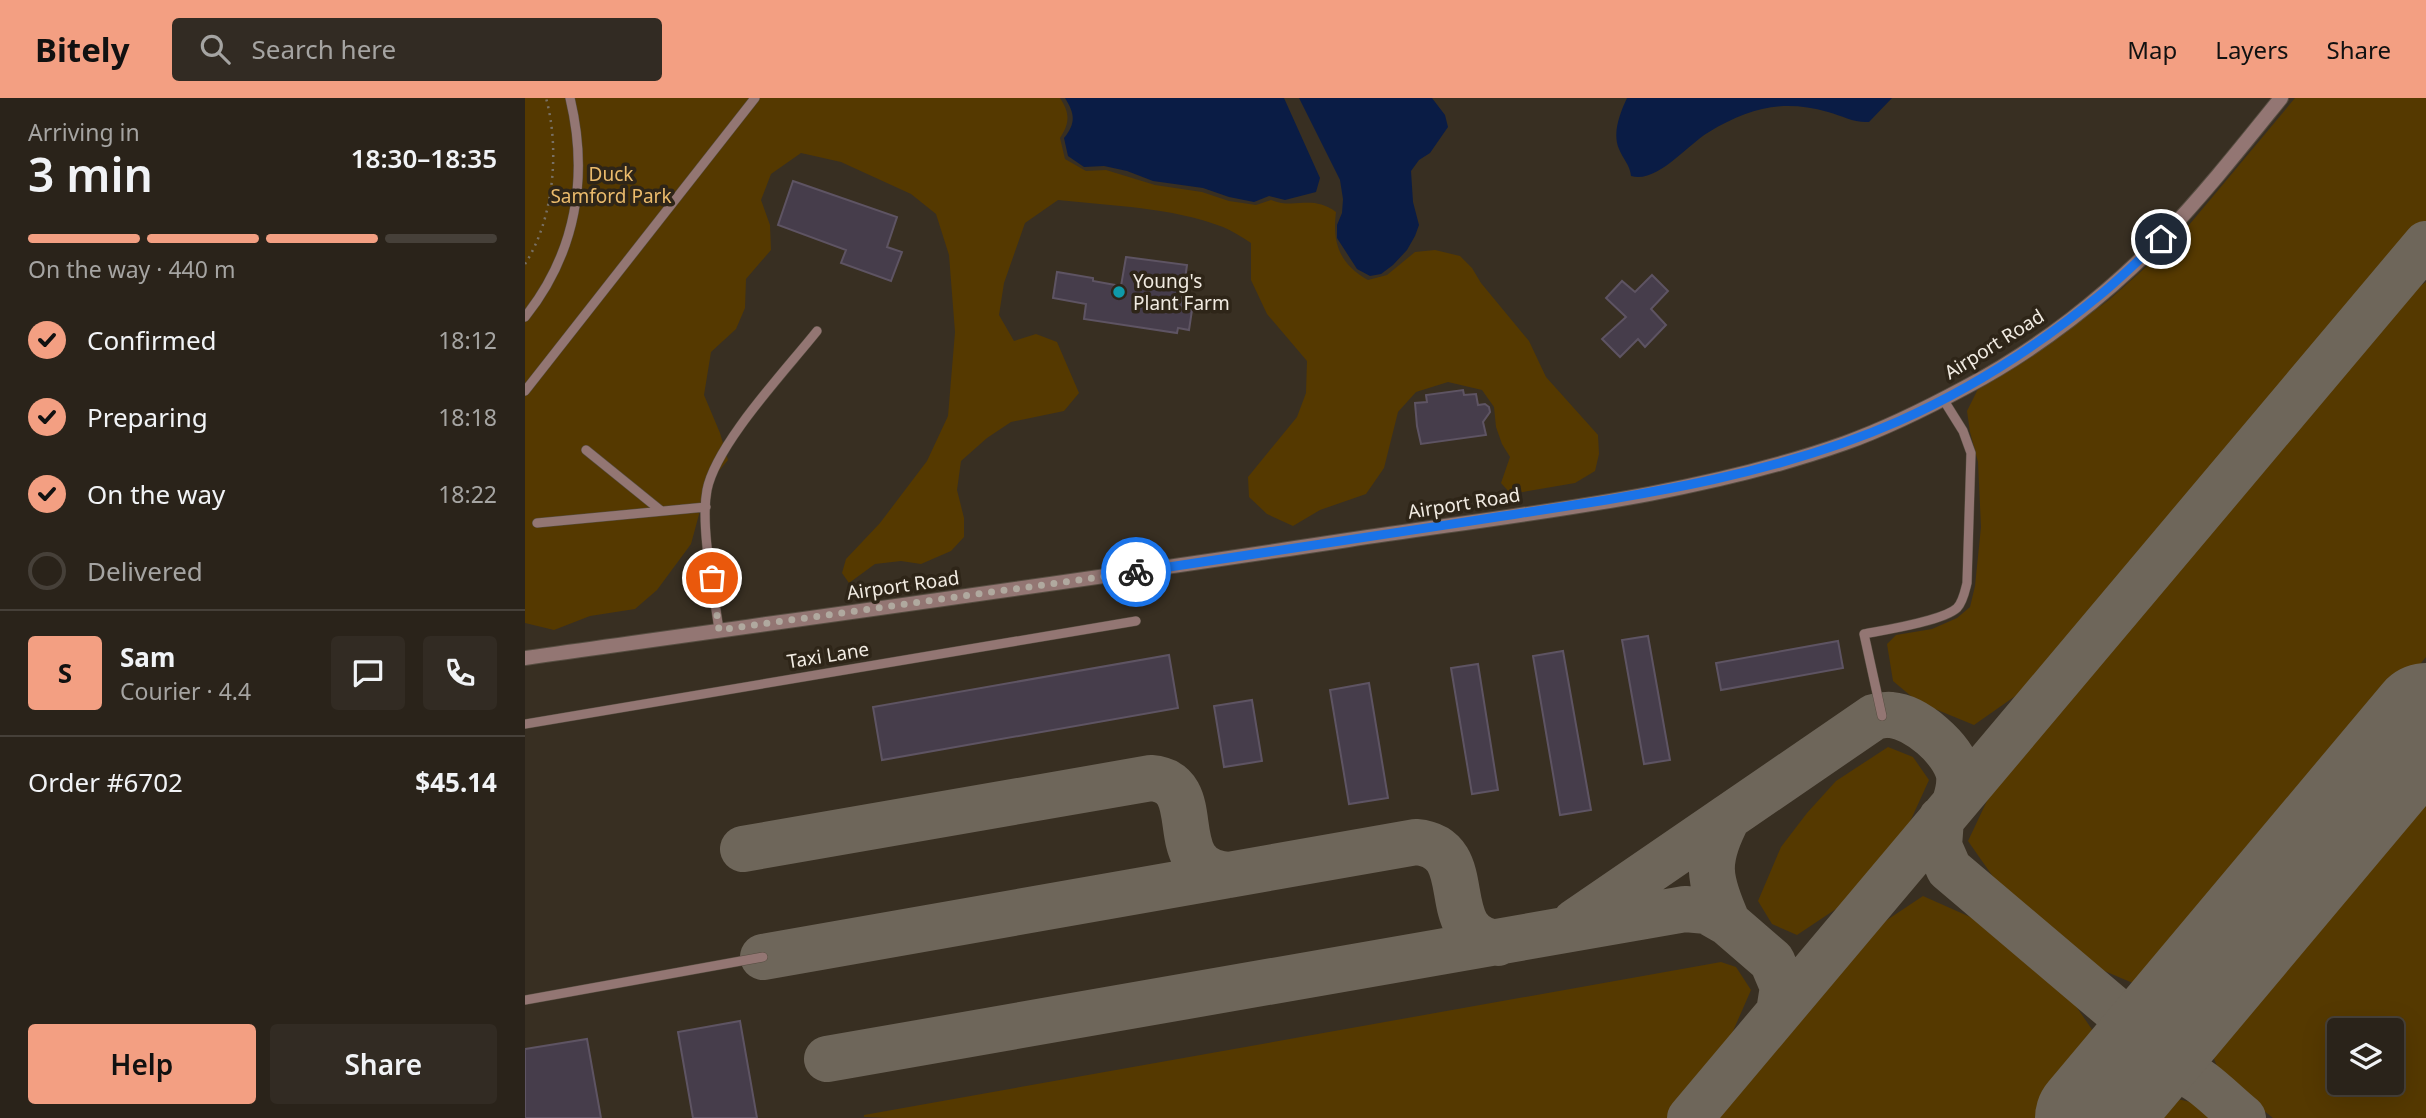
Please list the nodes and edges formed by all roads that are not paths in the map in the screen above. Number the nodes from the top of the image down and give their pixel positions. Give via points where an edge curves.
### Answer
1 (570, 98) edge
2 (755, 98) edge
3 (2281, 98) edge
4 (525, 317) edge
5 (817, 331) dead end
6 (525, 391) edge
7 (1943, 399) junction
8 (586, 450) dead end
9 (706, 507) junction
10 (660, 510) junction
11 (537, 523) dead end
12 (1136, 621) dead end
13 (719, 630) junction
14 (525, 658) edge
15 (1882, 716) dead end
16 (525, 724) edge
17 (763, 957) dead end
18 (525, 1000) edge

1 - 4 lane via 579,177 577,204 566,246 544,292
2 - 6 lane
3 - 7 street, Airport Road via 2161,239 2102,294 2037,343
5 - 9 lane via 730,441 707,489
7 - 13 street, Airport Road via 1846,443 1753,471 1617,499
7 - 15 lane via 1971,453 1967,583 1957,608 1941,617 1864,634
8 - 10 lane
9 - 10 lane
9 - 13 lane
10 - 11 lane
12 - 16 lane, Taxi Lane
13 - 14 street, Airport Road
17 - 18 lane

